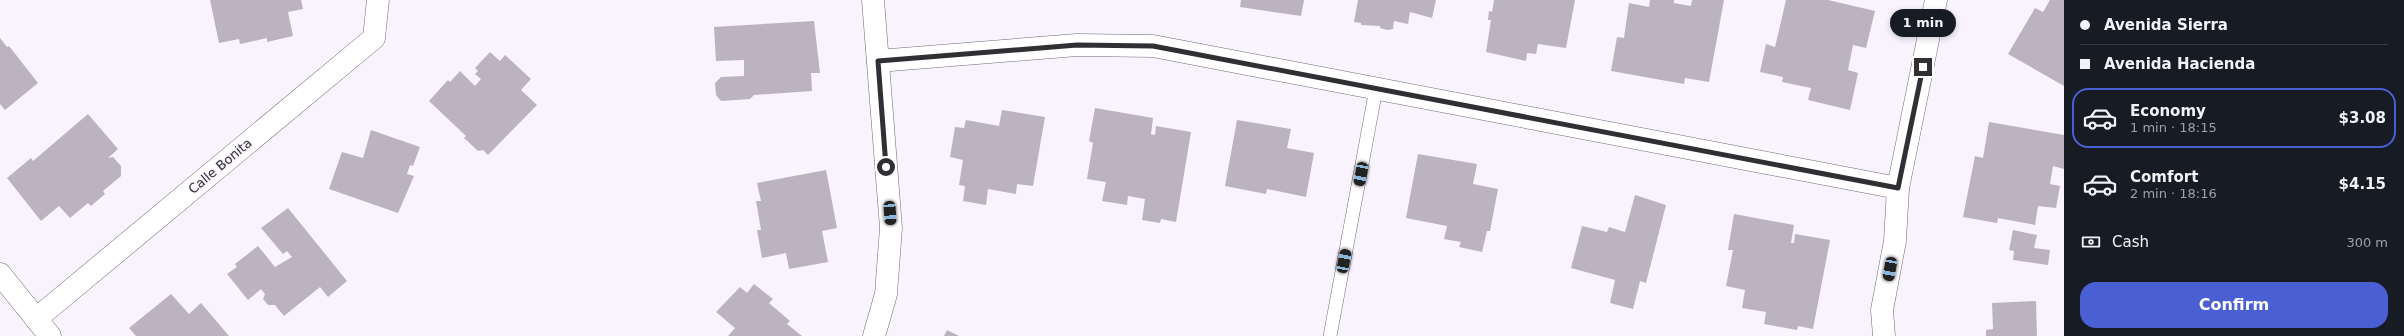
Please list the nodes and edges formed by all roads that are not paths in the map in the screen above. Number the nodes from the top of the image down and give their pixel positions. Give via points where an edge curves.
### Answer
1 (378, 0) edge
2 (873, 0) edge
3 (1936, 0) edge
4 (878, 61) junction
5 (1376, 89) junction
6 (1898, 188) junction
7 (0, 274) edge
8 (36, 318) junction
9 (50, 336) edge
10 (874, 336) edge
11 (1330, 336) edge
12 (1884, 336) edge

1 - 8 street, Calle Bonita via 374,38
2 - 4 street
3 - 6 street
4 - 5 street via 1077,45 1153,46
4 - 10 street via 891,228 886,294
5 - 6 street
5 - 11 lane
6 - 12 street via 1895,241 1882,310
7 - 8 street
8 - 9 street

